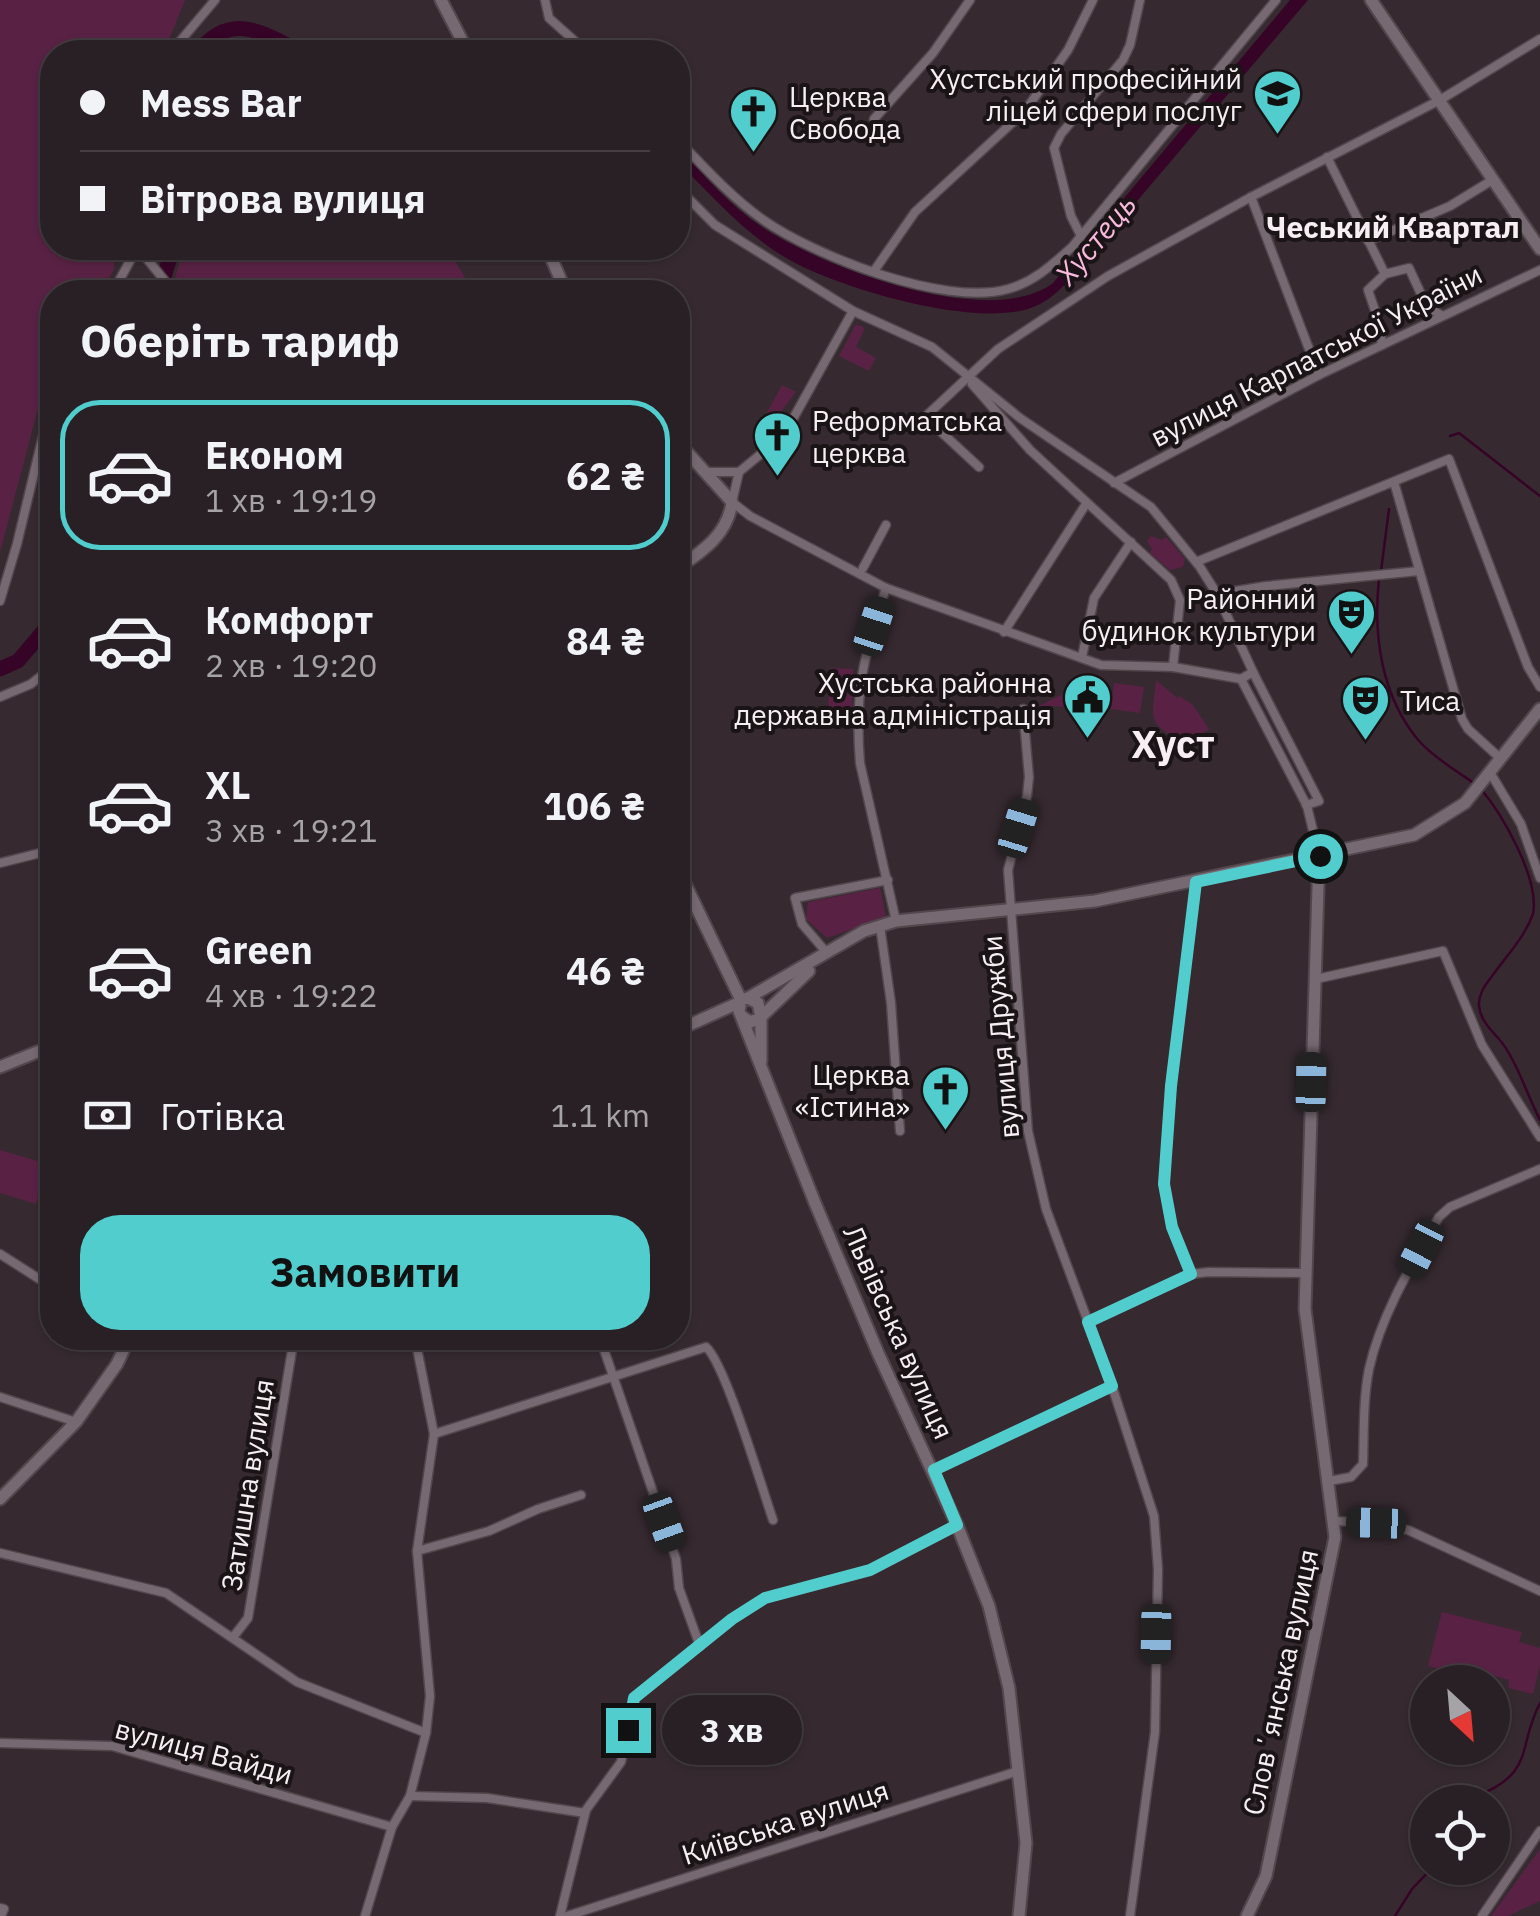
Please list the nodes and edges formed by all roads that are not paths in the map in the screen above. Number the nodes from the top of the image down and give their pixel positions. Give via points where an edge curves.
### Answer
1 (214, 0) edge
2 (441, 0) edge
3 (544, 0) edge
4 (970, 0) edge
5 (1093, 0) edge
6 (1140, 0) edge
7 (1276, 0) edge
8 (1371, 0) edge
9 (1540, 39) edge
10 (181, 40) edge
11 (462, 40) edge
12 (574, 40) edge
13 (1440, 100) junction
14 (874, 118) dead end
15 (690, 152) edge
16 (1327, 158) junction
17 (1494, 179) junction
18 (1250, 198) junction
19 (690, 202) edge
20 (1080, 236) junction
21 (1368, 241) junction
22 (1540, 249) edge
23 (147, 260) edge
24 (1540, 270) edge
25 (874, 271) junction
26 (1384, 274) junction
27 (164, 280) edge
28 (853, 310) junction
29 (1441, 315) junction
30 (1382, 344) junction
31 (1319, 375) junction
32 (967, 377) junction
33 (40, 450) edge
34 (690, 455) edge
35 (978, 467) dead end
36 (705, 472) junction
37 (739, 472) junction
38 (1114, 482) junction
39 (1394, 482) junction
40 (732, 502) junction
41 (1086, 504) junction
42 (886, 526) dead end
43 (1131, 542) junction
44 (690, 560) edge
45 (1201, 560) junction
46 (864, 568) dead end
47 (1419, 571) junction
48 (886, 588) junction
49 (1219, 594) junction
50 (0, 601) edge
51 (1004, 632) junction
52 (1082, 656) junction
53 (1173, 668) junction
54 (1253, 672) junction
55 (40, 677) edge
56 (1240, 679) junction
57 (1540, 687) edge
58 (0, 697) edge
59 (1024, 708) dead end
60 (1540, 710) edge
61 (1501, 759) junction
62 (1483, 784) junction
63 (1307, 806) junction
64 (40, 853) edge
65 (1320, 856) junction
66 (0, 863) edge
67 (1540, 878) edge
68 (888, 880) junction
69 (1196, 882) junction
70 (690, 894) edge
71 (1013, 912) junction
72 (896, 921) junction
73 (880, 926) junction
74 (825, 955) junction
75 (1316, 979) junction
76 (742, 1000) junction
77 (743, 1017) junction
78 (761, 1017) junction
79 (690, 1024) edge
80 (40, 1051) edge
81 (760, 1065) junction
82 (0, 1067) edge
83 (900, 1131) dead end
84 (1540, 1136) edge
85 (1540, 1170) edge
86 (0, 1254) edge
87 (1305, 1273) junction
88 (1191, 1274) junction
89 (40, 1279) edge
90 (1088, 1322) junction
91 (124, 1350) edge
92 (292, 1350) edge
93 (417, 1350) edge
94 (603, 1350) edge
95 (689, 1350) edge
96 (690, 1350) edge
97 (611, 1376) junction
98 (1112, 1386) junction
99 (0, 1398) edge
100 (76, 1422) junction
101 (434, 1434) junction
102 (934, 1470) junction
103 (1329, 1482) junction
104 (581, 1496) dead end
105 (0, 1499) edge
106 (773, 1520) dead end
107 (1335, 1522) junction
108 (957, 1525) junction
109 (417, 1551) junction
110 (0, 1553) edge
111 (1540, 1592) edge
112 (234, 1636) junction
113 (700, 1646) junction
114 (426, 1733) junction
115 (0, 1743) edge
116 (1018, 1771) junction
117 (410, 1796) junction
118 (585, 1812) junction
119 (392, 1827) junction
120 (1540, 1832) edge
121 (0, 1908) edge
122 (1, 1916) edge
123 (365, 1916) edge
124 (563, 1916) edge
125 (1018, 1916) edge
126 (1130, 1916) edge
127 (1247, 1916) edge
128 (1482, 1916) edge

1 - 10 street
2 - 11 main road
3 - 12 street via 549,18
4 - 14 street
5 - 25 street via 1026,112 915,212
6 - 20 street via 1128,52 1054,148
7 - 20 street
8 - 13 main road
9 - 13 street
13 - 16 street
13 - 17 main road
15 - 25 street via 770,224
16 - 18 street
16 - 21 street
17 - 21 street
17 - 22 main road
18 - 31 street
18 - 32 street via 1108,276
19 - 28 street via 716,226
20 - 25 street via 1046,270 992,292 954,292
21 - 26 street
23 - 27 street
24 - 29 street, вулиця Карпатської України
26 - 29 street via 1409,268 1428,307
26 - 30 street via 1368,290
28 - 32 street via 932,347
28 - 37 street via 784,435
29 - 30 street, вулиця Карпатської України
30 - 31 street, вулиця Карпатської України
31 - 38 street, вулиця Карпатської України
32 - 35 street via 925,417
32 - 38 street
32 - 41 street
33 - 50 street
34 - 36 main road
36 - 37 street
36 - 40 main road
37 - 40 street
38 - 45 street via 1151,506
39 - 45 street
39 - 47 street
39 - 57 street via 1449,459
40 - 44 main road via 726,527
40 - 48 street
41 - 43 street
41 - 51 street
42 - 46 street
43 - 52 street via 1094,598
43 - 53 street via 1171,580 1180,600
45 - 49 street
47 - 49 street
47 - 61 street via 1462,719
48 - 51 street
48 - 68 street via 864,655 858,736
49 - 54 street
51 - 52 street
52 - 53 street via 1101,665
53 - 56 street
54 - 56 street
54 - 63 street via 1319,801
55 - 58 street
56 - 63 street
59 - 71 street, вулиця Дружби via 1029,776 1008,870
60 - 61 main road
61 - 62 main road
62 - 65 main road via 1414,835
62 - 67 street via 1521,824
63 - 65 street
64 - 66 street
65 - 69 main road
65 - 75 main road, Словʼянська вулиця
68 - 72 street
68 - 74 street via 795,898 802,924
69 - 71 main road
69 - 88 street via 1164,1184
70 - 76 main road
71 - 72 main road
71 - 90 street, вулиця Дружби via 1028,1131 1046,1210
72 - 73 main road
73 - 74 main road
73 - 83 street
74 - 76 main road
74 - 78 main road
75 - 84 street via 1443,951 1482,1045
75 - 87 main road, Словʼянська вулиця
76 - 77 main road, Львівська вулиця
76 - 78 main road via 758,1004
76 - 79 main road
77 - 78 main road
77 - 81 main road, Львівська вулиця
78 - 81 main road, Львівська вулиця
80 - 82 main road
81 - 102 main road, Львівська вулиця via 878,1354
85 - 103 street via 1439,1218 1372,1357 1363,1464 1351,1478
86 - 89 street
87 - 88 street
87 - 103 main road, Словʼянська вулиця via 1309,1356
88 - 90 street
90 - 98 street, вулиця Дружби
91 - 100 main road
92 - 112 street, Затишна вулиця via 248,1618
93 - 101 street
94 - 97 street
95 - 97 street
96 - 106 street via 701,1346 714,1354
97 - 101 street
97 - 113 street
98 - 102 street
98 - 126 street, вулиця Дружби via 1154,1516 1158,1569 1155,1732
99 - 100 street
100 - 105 main road
101 - 109 street
102 - 108 main road, Львівська вулиця
103 - 107 main road, Словʼянська вулиця
104 - 109 street
107 - 111 street via 1408,1530
107 - 127 main road, Словʼянська вулиця via 1266,1876
108 - 113 street via 870,1570 765,1598
108 - 116 main road, Львівська вулиця via 1005,1662
109 - 114 street via 430,1696
110 - 112 street via 166,1593
112 - 114 street via 296,1682
113 - 118 street via 634,1698 621,1762
114 - 117 street
115 - 119 street, вулиця Вайди via 112,1746
116 - 124 street, Київська вулиця
116 - 125 main road, Львівська вулиця via 1026,1844
117 - 118 street via 487,1798
117 - 119 street
118 - 124 street
119 - 123 street
120 - 128 street
121 - 122 street

